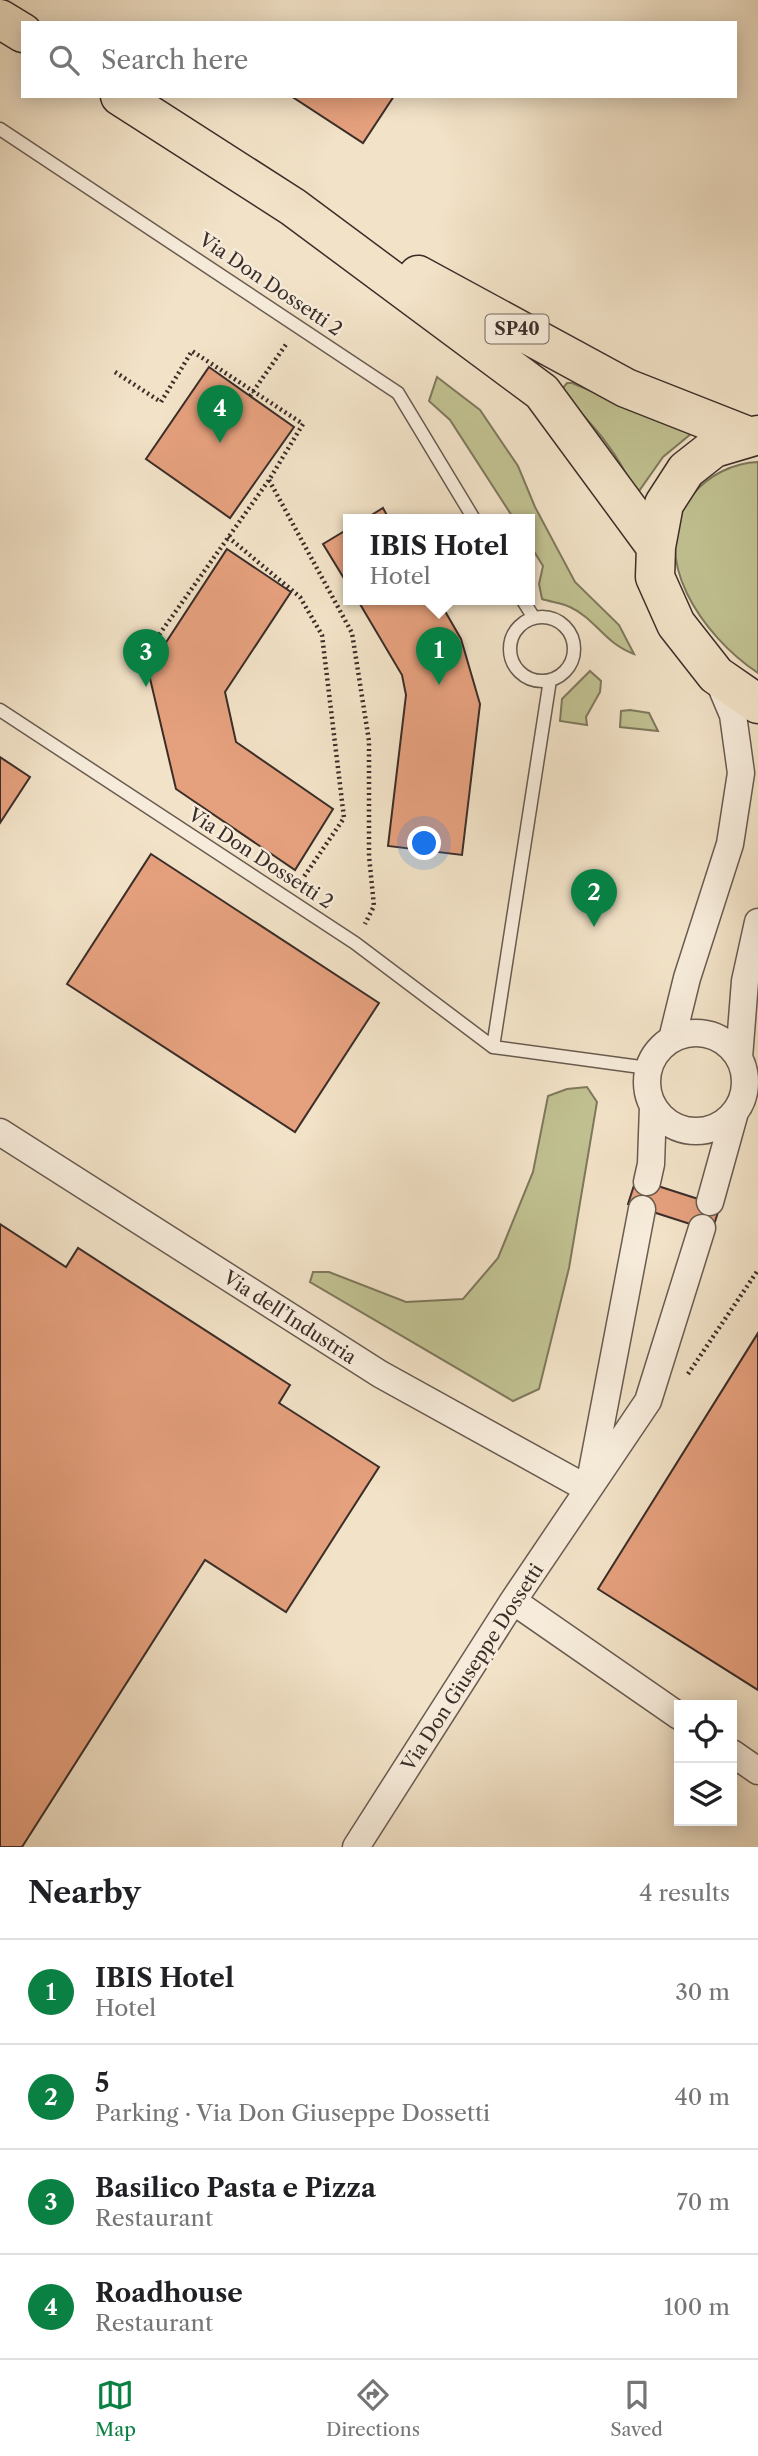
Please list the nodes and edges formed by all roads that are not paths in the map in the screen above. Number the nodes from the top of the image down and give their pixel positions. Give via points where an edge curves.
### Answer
1 (0, 19) edge
2 (21, 32) edge
3 (123, 98) edge
4 (0, 129) edge
5 (293, 207) junction
6 (753, 436) edge
7 (471, 514) edge
8 (656, 547) junction
9 (526, 605) edge
10 (534, 618) junction
11 (716, 676) junction
12 (550, 680) junction
13 (758, 704) edge
14 (0, 710) edge
15 (758, 922) edge
16 (672, 1039) junction
17 (494, 1047) junction
18 (739, 1058) junction
19 (649, 1068) junction
20 (746, 1100) edge
21 (653, 1106) junction
22 (0, 1132) edge
23 (647, 1182) dead end
24 (710, 1202) dead end
25 (642, 1209) dead end
26 (702, 1228) dead end
27 (588, 1489) junction
28 (513, 1601) junction
29 (674, 1713) edge
30 (737, 1756) edge
31 (758, 1771) edge
32 (356, 1847) edge

1 - 2 main road
3 - 5 main road, SP40
4 - 7 lane, Via Don Dossetti 2 via 398,393
5 - 6 main road, SP40 via 625,388
5 - 8 main road, SP40 via 542,392
6 - 8 main road, SP40 via 714,448 685,471 664,504
8 - 11 main road, SP40 via 655,577 676,624
9 - 10 lane
10 - 12 lane via 556,620 573,640 568,668
10 - 12 lane via 516,629 510,657 524,677
11 - 13 main road, SP40
11 - 16 street via 733,715 741,773 730,844
12 - 17 lane
14 - 17 lane, Via Don Dossetti 2 via 355,943
15 - 18 street via 745,982
16 - 18 street via 687,1033 709,1035 730,1046
16 - 19 street via 653,1056
17 - 19 lane, Via Don Dossetti 2
18 - 20 street
19 - 21 street via 648,1094
20 - 21 street via 723,1123 708,1130 677,1127
20 - 24 street
21 - 23 street
22 - 27 street, Via dell’Industria via 380,1374
25 - 27 street, Via Don Giuseppe Dossetti
26 - 27 street, Via Don Giuseppe Dossetti via 648,1401
27 - 28 street, Via Don Giuseppe Dossetti
28 - 29 street
28 - 32 street, Via Don Giuseppe Dossetti
30 - 31 street

